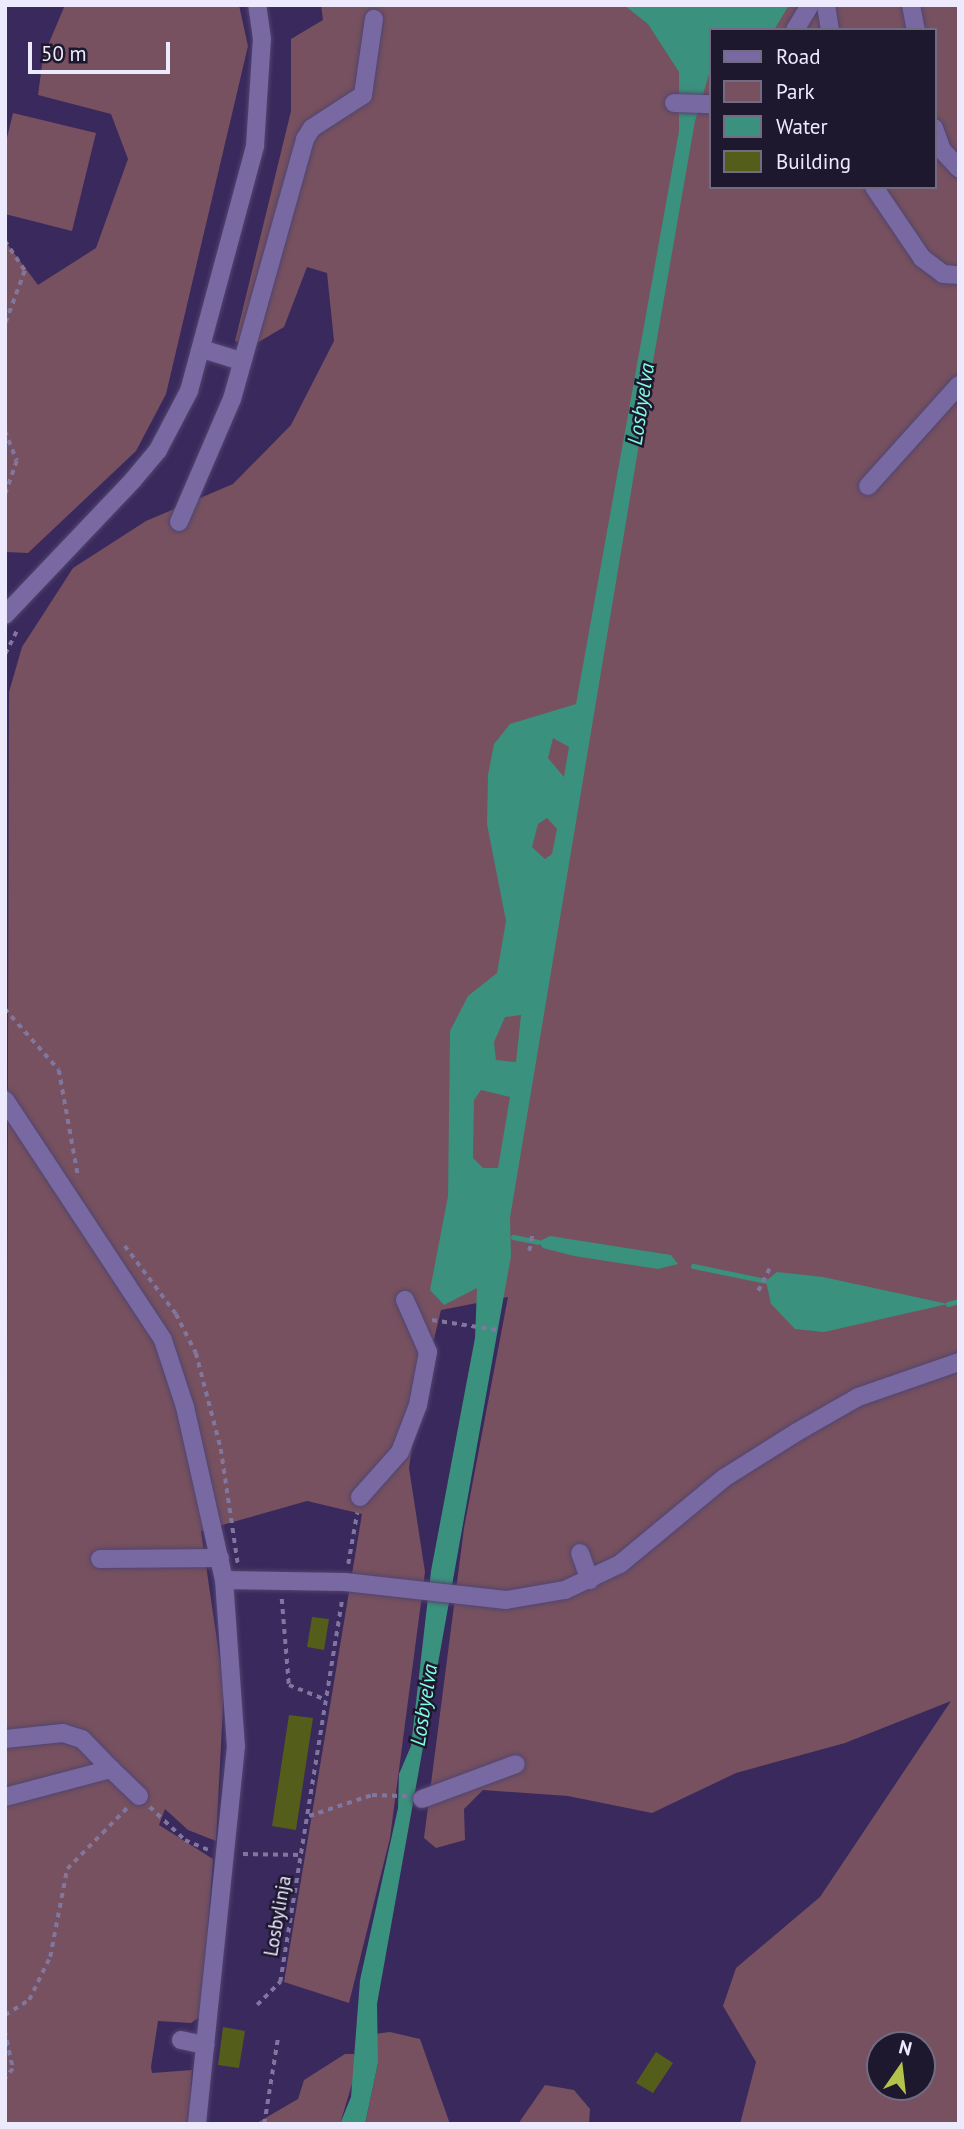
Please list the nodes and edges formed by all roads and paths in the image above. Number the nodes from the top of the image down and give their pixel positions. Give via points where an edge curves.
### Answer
1 (257, 5) edge
2 (810, 5) edge
3 (826, 5) edge
4 (911, 5) edge
5 (374, 19) dead end
6 (796, 28) edge
7 (830, 28) edge
8 (916, 28) edge
9 (674, 103) dead end
10 (708, 105) edge
11 (936, 134) edge
12 (959, 168) edge
13 (875, 189) edge
14 (5, 241) edge
15 (959, 275) edge
16 (5, 325) edge
17 (202, 349) junction
18 (241, 361) junction
19 (959, 385) edge
20 (5, 430) edge
21 (867, 486) dead end
22 (5, 496) edge
23 (179, 522) dead end
24 (5, 615) edge
25 (5, 1100) edge
26 (533, 1231) dead end
27 (528, 1251) dead end
28 (771, 1266) dead end
29 (758, 1291) dead end
30 (405, 1300) dead end
31 (412, 1318) junction
32 (497, 1330) dead end
33 (959, 1362) edge
34 (360, 1497) joint
35 (580, 1553) dead end
36 (219, 1558) junction
37 (100, 1559) dead end
38 (280, 1579) junction
39 (224, 1580) junction
40 (590, 1580) junction
41 (345, 1582) junction
42 (326, 1699) junction
43 (5, 1739) edge
44 (516, 1764) dead end
45 (111, 1769) junction
46 (392, 1793) dead end
47 (139, 1796) junction
48 (5, 1797) edge
49 (422, 1800) dead end
50 (309, 1816) junction
51 (226, 1853) junction
52 (253, 1855) dead end
53 (303, 1855) junction
54 (257, 2005) dead end
55 (5, 2015) edge
56 (5, 2031) edge
57 (278, 2037) dead end
58 (181, 2040) dead end
59 (205, 2045) junction
60 (5, 2079) edge
61 (197, 2124) edge
62 (264, 2124) edge

1 - 17 street via 262,39 255,146
2 - 6 street
3 - 7 street
4 - 8 street
5 - 18 street via 363,95 312,128 305,139
9 - 10 street
11 - 12 street via 942,150
13 - 15 street via 922,258 943,274
14 - 16 path via 25,271
17 - 18 street
17 - 24 street via 158,450
18 - 23 street
19 - 21 street
20 - 22 path via 17,461
25 - 36 street via 163,1340 186,1407
26 - 27 path
28 - 29 path
30 - 31 street
31 - 32 path
31 - 34 street via 428,1353 415,1416 400,1452 368,1480
33 - 40 street via 858,1397 759,1454 620,1564
34 - 41 path, Losbylinja
35 - 40 street
36 - 37 street
36 - 39 street
38 - 39 street
38 - 41 street
38 - 42 path via 289,1685
39 - 51 street via 236,1746
40 - 41 street via 531,1597
41 - 42 path, Losbylinja
42 - 50 path, Losbylinja
43 - 45 street via 63,1733 82,1739
44 - 49 street
45 - 47 street
45 - 48 street
46 - 50 path
47 - 51 path via 185,1840
47 - 55 path via 67,1869 50,1957 29,2000
50 - 53 path, Losbylinja
51 - 59 street
52 - 53 path
53 - 54 path, Losbylinja via 280,1982
56 - 60 path via 13,2068
57 - 62 path
58 - 59 street
59 - 61 street

